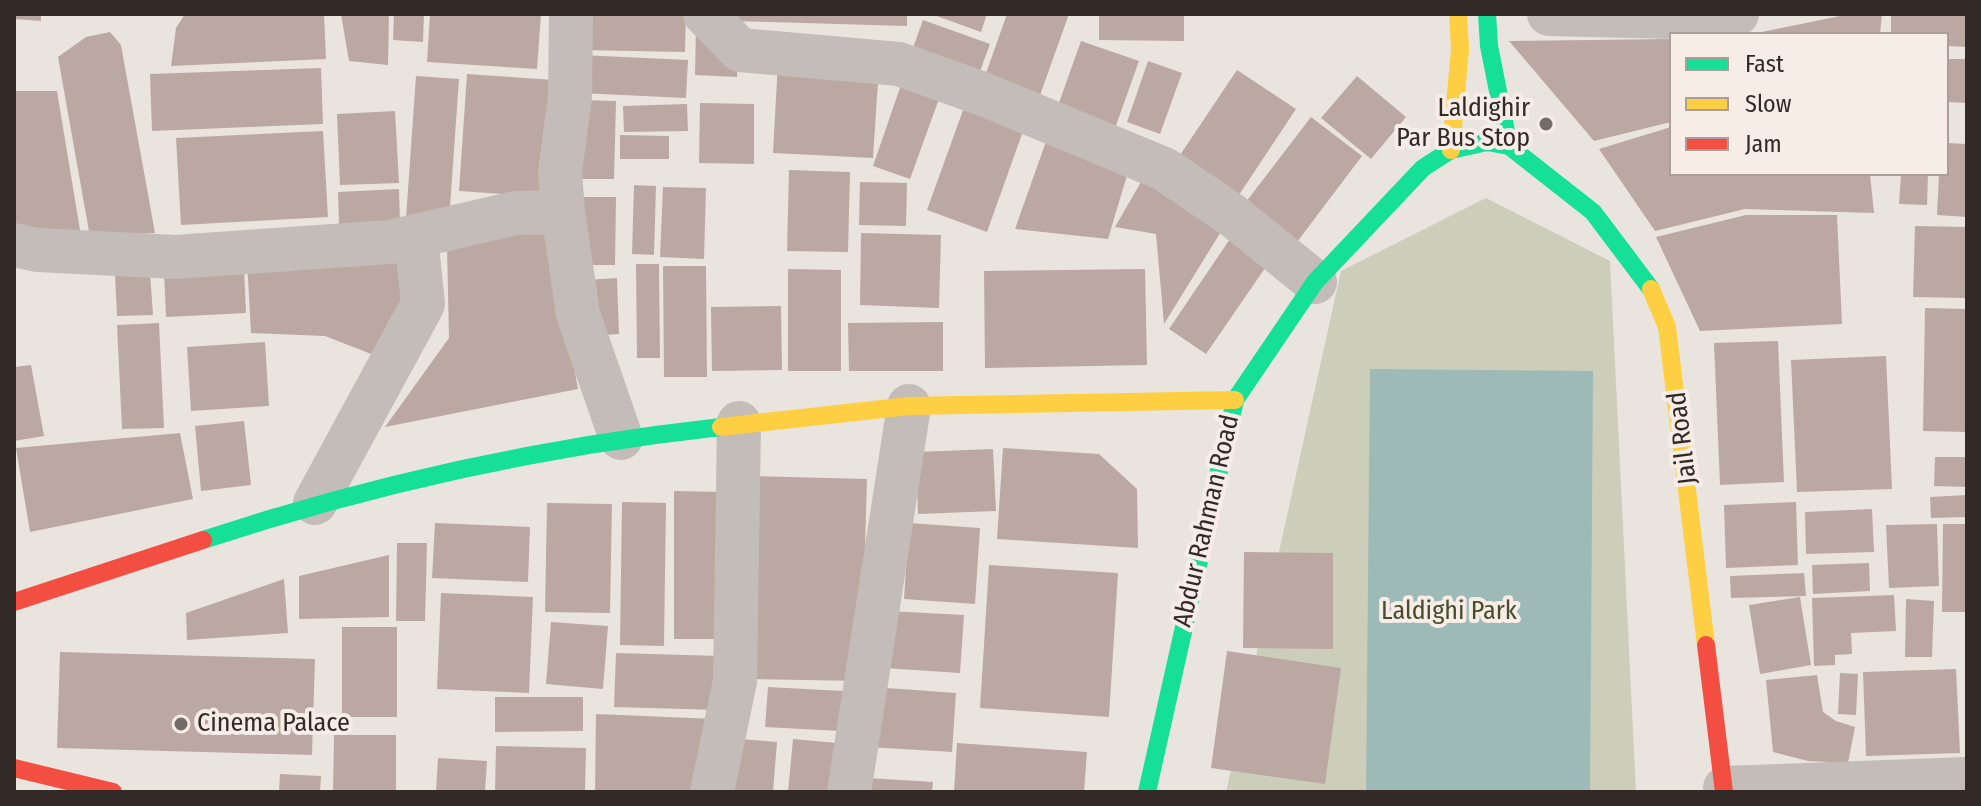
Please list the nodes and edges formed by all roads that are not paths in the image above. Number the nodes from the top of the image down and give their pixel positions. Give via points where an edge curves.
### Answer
1 (571, 14) edge
2 (705, 14) edge
3 (1458, 14) edge
4 (1487, 14) edge
5 (1549, 14) edge
6 (1737, 14) edge
7 (1509, 146) junction
8 (1451, 150) junction
9 (563, 212) junction
10 (416, 236) junction
11 (14, 245) edge
12 (1315, 282) junction
13 (1235, 400) junction
14 (909, 406) junction
15 (739, 423) junction
16 (621, 438) junction
17 (315, 503) junction
18 (14, 600) edge
19 (14, 768) edge
20 (1967, 779) edge
21 (1736, 790) edge
22 (113, 792) edge
23 (712, 792) edge
24 (849, 792) edge
25 (1147, 792) edge

1 - 9 street via 570,97 560,172
2 - 12 street via 740,50 899,64 1164,169
3 - 8 main road
4 - 7 main road
5 - 6 street
7 - 8 main road, Abdur Rahman Road via 1487,142
7 - 21 main road, Jail Road via 1593,212 1648,282 1667,327
8 - 12 main road, Abdur Rahman Road via 1423,168
9 - 10 street via 516,213
9 - 16 street via 578,314
10 - 11 street via 175,257
10 - 17 street via 423,304
12 - 13 main road, Abdur Rahman Road
13 - 14 main road
13 - 25 main road, Abdur Rahman Road
14 - 15 main road
14 - 24 street
15 - 16 main road
15 - 23 street via 735,681
16 - 17 main road
17 - 18 main road
19 - 22 main road
20 - 21 street

